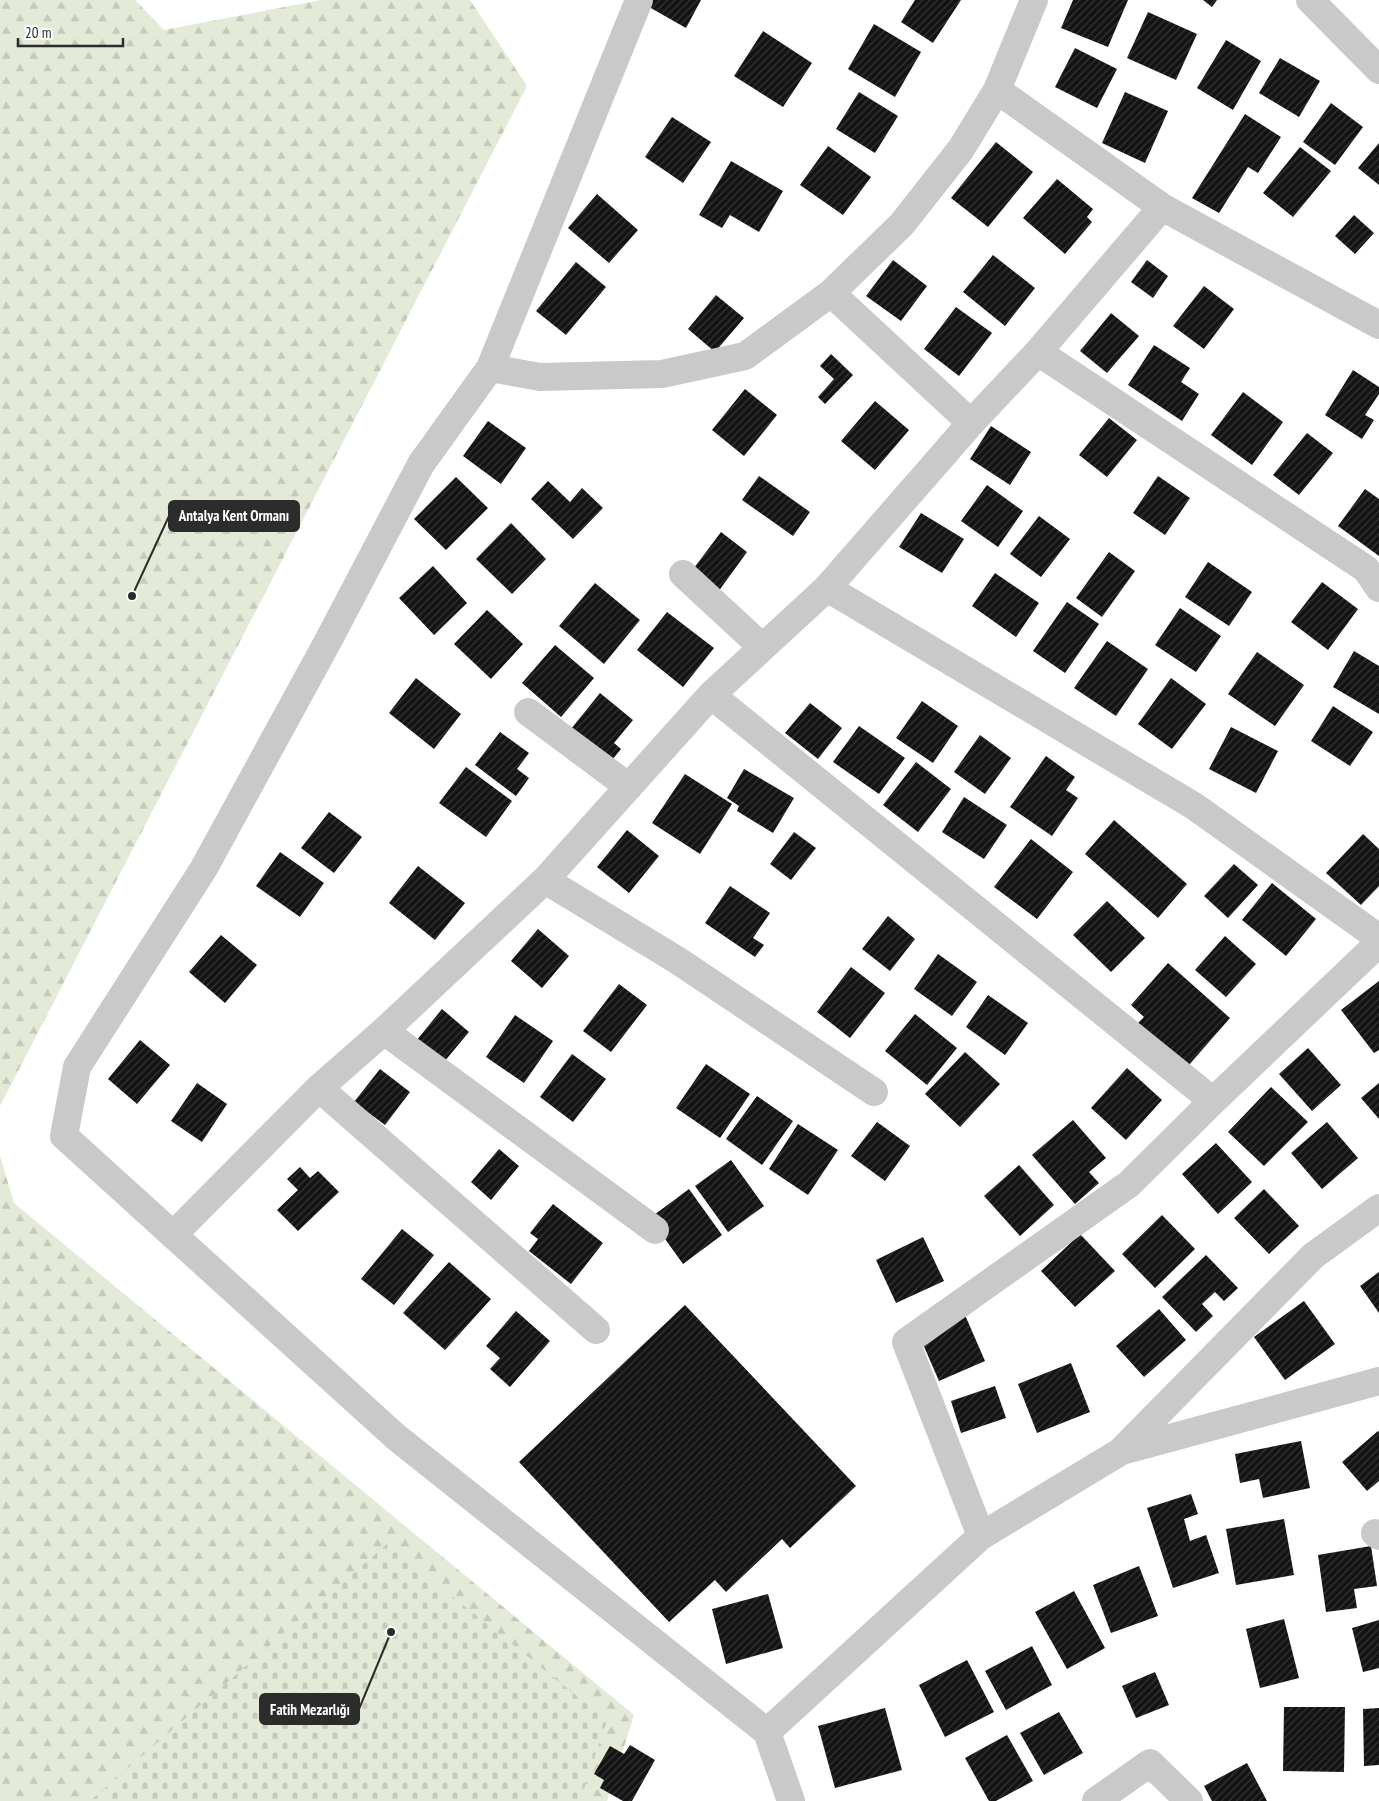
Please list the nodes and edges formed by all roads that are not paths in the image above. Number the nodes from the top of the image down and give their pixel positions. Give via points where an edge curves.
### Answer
1 (639, 0) edge
2 (1034, 0) edge
3 (1310, 0) edge
4 (1379, 70) edge
5 (997, 90) junction
6 (1162, 207) junction
7 (832, 293) junction
8 (1379, 324) edge
9 (1038, 352) junction
10 (490, 368) junction
11 (971, 423) junction
12 (684, 574) dead end
13 (827, 588) junction
14 (1379, 588) edge
15 (762, 648) junction
16 (710, 695) junction
17 (528, 712) dead end
18 (628, 787) junction
19 (545, 880) junction
20 (1379, 938) edge
21 (1379, 943) edge
22 (384, 1031) junction
23 (319, 1088) junction
24 (874, 1092) dead end
25 (1213, 1101) junction
26 (1379, 1208) edge
27 (655, 1230) dead end
28 (173, 1235) junction
29 (596, 1330) dead end
30 (1379, 1381) edge
31 (1120, 1452) junction
32 (981, 1536) junction
33 (767, 1732) junction
34 (791, 1801) edge
35 (1096, 1801) edge
36 (1189, 1801) edge

1 - 10 street
2 - 5 street
3 - 4 street
5 - 6 street
5 - 7 street via 961,149 902,224
6 - 8 street
6 - 9 street
7 - 10 street via 745,356 662,374 540,377
7 - 11 street
9 - 11 street
9 - 14 street via 1366,570
10 - 28 street via 420,464 204,868 77,1066 64,1136
11 - 13 street
12 - 15 street
13 - 15 street
13 - 20 street via 1194,806
15 - 16 street
16 - 18 street
16 - 25 street
17 - 18 street
18 - 19 street
19 - 22 street
19 - 24 street via 677,960
21 - 25 street
22 - 23 street
22 - 27 street
23 - 28 street
23 - 29 street
25 - 32 street via 1129,1184 906,1342
26 - 31 street via 1312,1256
28 - 33 street via 396,1437
30 - 31 street
31 - 32 street
32 - 33 street
33 - 34 street
35 - 36 street via 1150,1763

